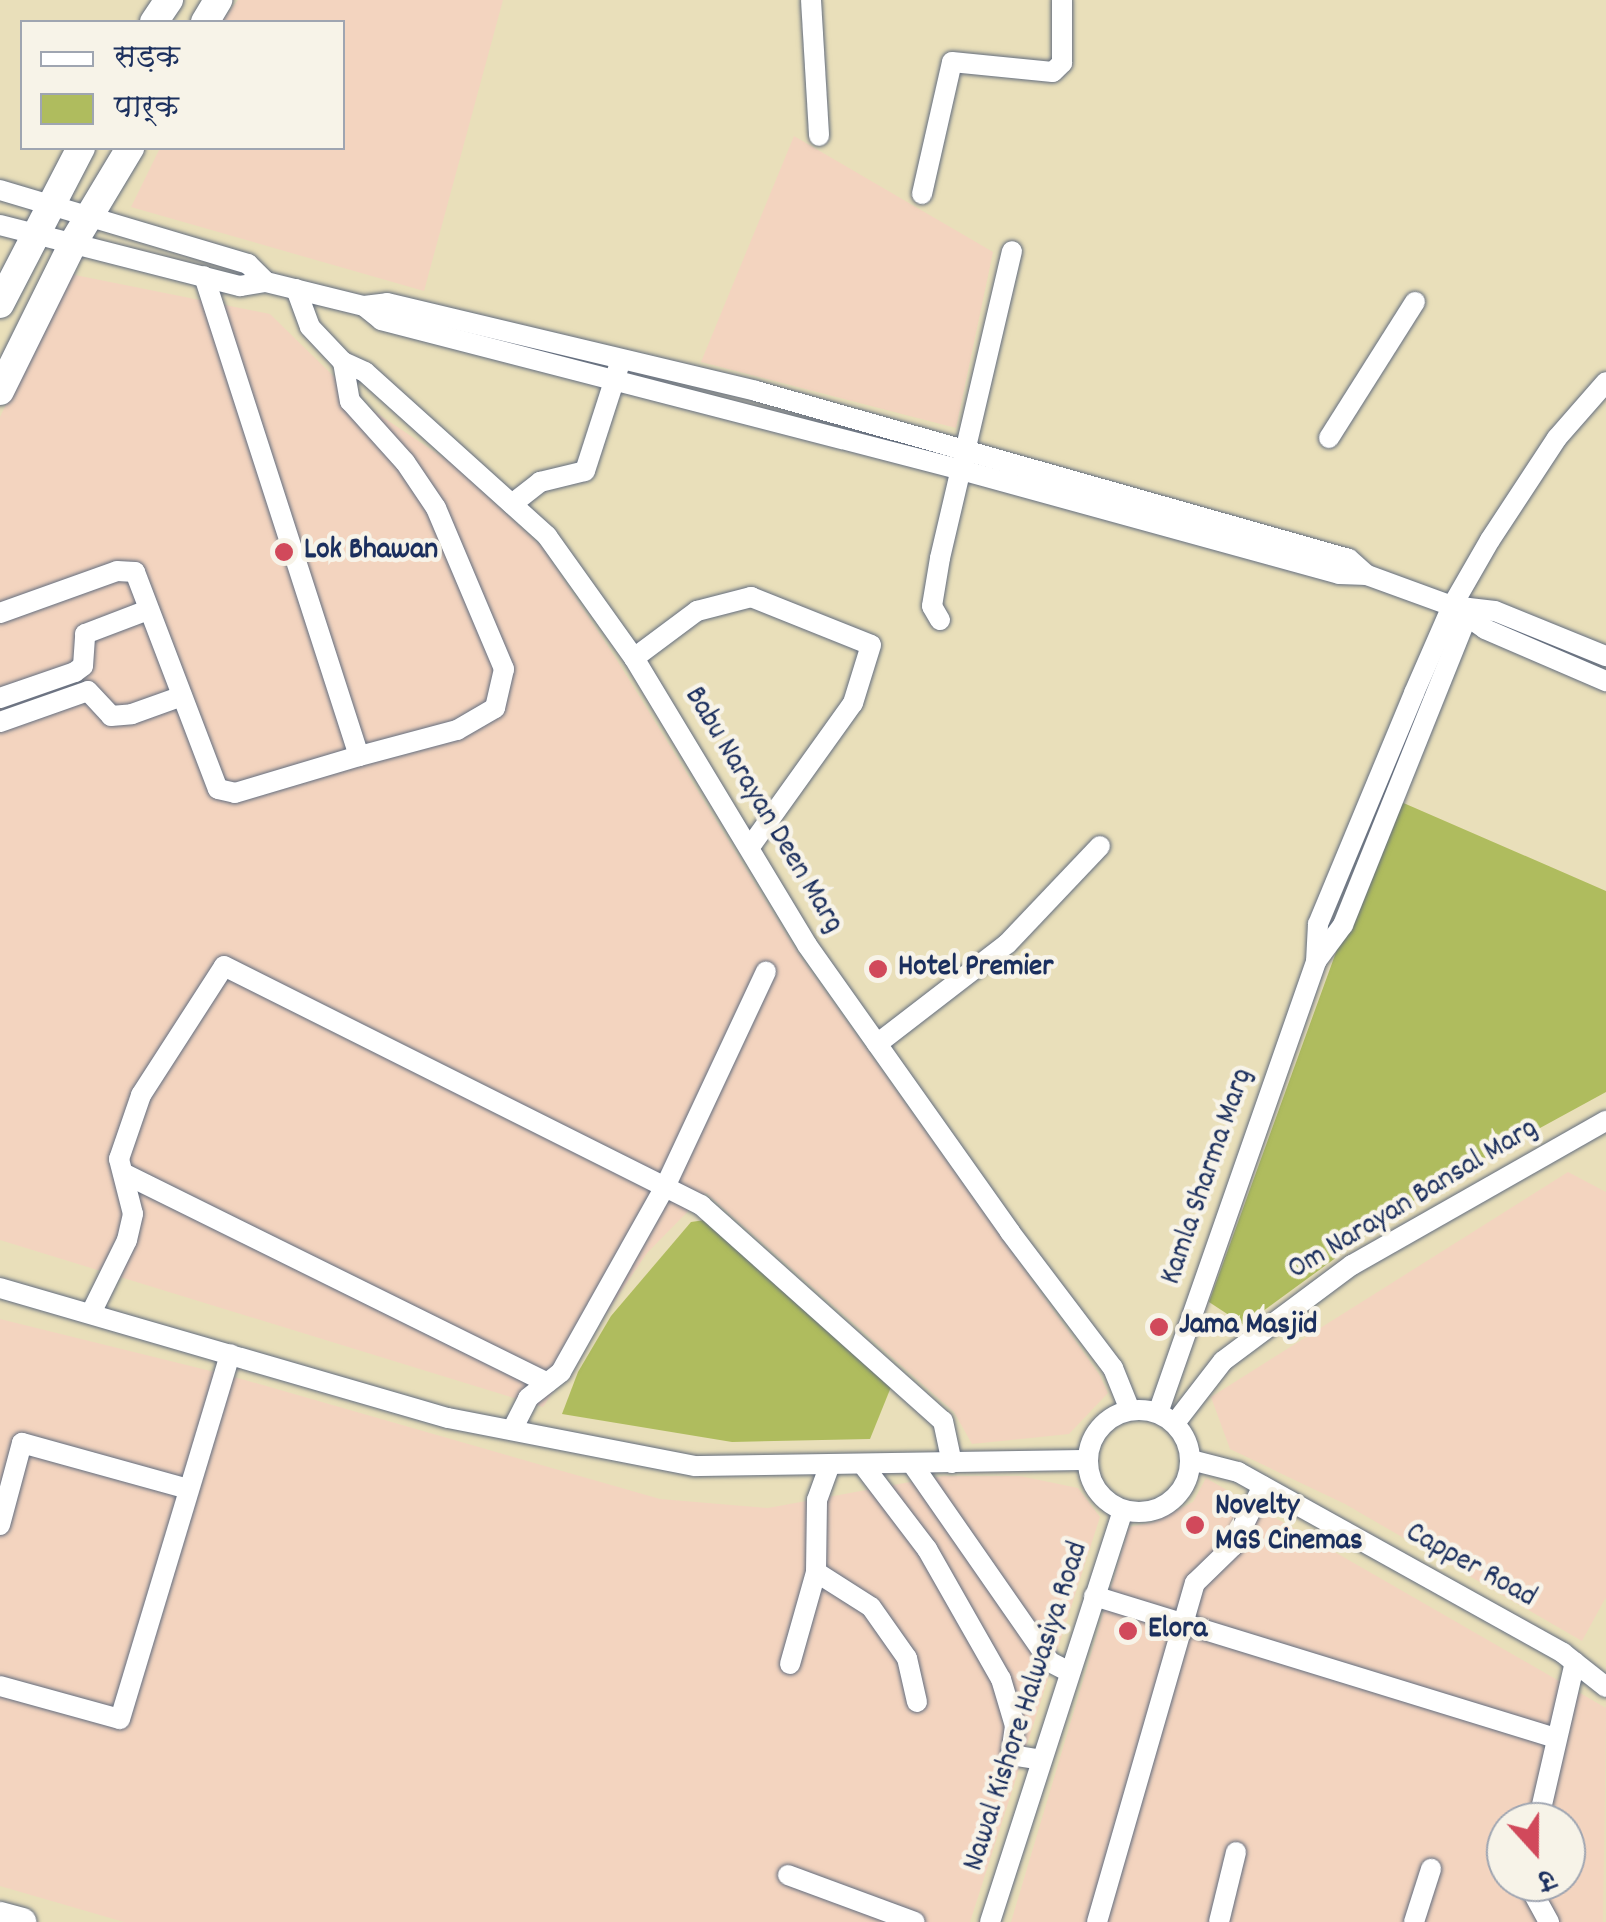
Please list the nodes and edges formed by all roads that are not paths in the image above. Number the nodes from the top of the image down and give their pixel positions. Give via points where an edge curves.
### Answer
1 (811, 0) edge
2 (1062, 0) edge
3 (819, 136) dead end
4 (80, 150) edge
5 (129, 150) edge
6 (0, 190) edge
7 (922, 194) dead end
8 (50, 203) junction
9 (90, 216) junction
10 (0, 225) edge
11 (33, 234) junction
12 (74, 242) junction
13 (1012, 252) dead end
14 (204, 276) junction
15 (266, 282) junction
16 (296, 289) junction
17 (1415, 302) dead end
18 (0, 304) edge
19 (364, 306) junction
20 (621, 358) junction
21 (343, 362) junction
22 (616, 379) junction
23 (1606, 382) edge
24 (0, 391) edge
25 (807, 406) junction
26 (800, 428) junction
27 (1328, 438) dead end
28 (960, 459) junction
29 (512, 504) junction
30 (148, 610) junction
31 (1460, 611) junction
32 (0, 612) edge
33 (940, 620) dead end
34 (1606, 656) edge
35 (634, 658) junction
36 (1606, 680) edge
37 (182, 696) junction
38 (0, 698) edge
39 (0, 722) edge
40 (360, 756) junction
41 (1100, 846) dead end
42 (749, 848) junction
43 (766, 971) dead end
44 (877, 1044) junction
45 (1606, 1121) edge
46 (125, 1174) junction
47 (665, 1187) junction
48 (0, 1288) edge
49 (91, 1313) junction
50 (230, 1354) junction
51 (548, 1382) junction
52 (1130, 1410) junction
53 (1167, 1418) junction
54 (512, 1430) junction
55 (1088, 1460) junction
56 (1191, 1460) junction
57 (952, 1462) junction
58 (863, 1465) junction
59 (913, 1465) junction
60 (830, 1466) junction
61 (1263, 1486) junction
62 (188, 1489) junction
63 (1123, 1510) junction
64 (0, 1525) edge
65 (816, 1572) junction
66 (1094, 1596) junction
67 (1184, 1624) junction
68 (1575, 1662) junction
69 (790, 1664) dead end
70 (1070, 1672) junction
71 (0, 1686) edge
72 (1606, 1687) edge
73 (917, 1702) dead end
74 (1556, 1738) junction
75 (1042, 1760) junction
76 (1542, 1802) edge
77 (1236, 1852) dead end
78 (1431, 1869) dead end
79 (788, 1874) dead end
80 (0, 1916) edge
81 (22, 1922) edge
82 (914, 1922) edge
83 (990, 1922) edge
84 (1097, 1922) edge
85 (1219, 1922) edge
86 (1414, 1922) edge

1 - 3 street
2 - 7 street via 1062,63 1052,72 952,62
4 - 8 main road
5 - 9 main road
6 - 8 street
8 - 9 street
8 - 11 main road
9 - 12 main road
9 - 15 street via 248,264
10 - 11 street
11 - 12 street
11 - 18 main road
12 - 14 street
12 - 24 main road
13 - 28 street
14 - 15 street via 240,286
14 - 40 street
15 - 16 street
16 - 19 street
16 - 21 street, Babu Narayan Deen Marg via 310,326
17 - 27 street
19 - 20 street via 387,303
19 - 22 street via 381,320
20 - 22 street
20 - 25 street
21 - 29 street, Babu Narayan Deen Marg via 365,372
21 - 40 street via 350,401 436,508 504,669 495,708 457,730
22 - 26 street
22 - 29 street via 585,471 540,482
23 - 31 street, Kamla Sharma Marg via 1557,438
25 - 26 street
25 - 28 street
26 - 28 street
28 - 31 street via 1349,558 1367,575
28 - 33 street via 932,606
29 - 35 street, Babu Narayan Deen Marg via 548,536
30 - 32 street via 135,572 116,571
30 - 37 street
30 - 38 street via 85,634 83,666 75,672
31 - 34 street via 1495,611
31 - 36 street via 1485,629
31 - 53 street, Kamla Sharma Marg via 1385,790 1343,925 1316,962
35 - 42 street, Babu Narayan Deen Marg
35 - 42 street via 697,611 751,597 871,645 853,703
37 - 39 street via 111,716 88,691
37 - 40 street via 218,790 235,794
41 - 44 street via 1007,944
42 - 44 street, Babu Narayan Deen Marg
43 - 47 street
44 - 52 street, Babu Narayan Deen Marg via 1113,1368
45 - 53 street, Om Narayan Bansal Marg via 1352,1266 1223,1360
46 - 47 street via 119,1159 141,1095 224,966
46 - 49 street via 130,1227
46 - 51 street
47 - 51 street via 561,1372
47 - 57 street via 701,1205 943,1421
48 - 49 street
49 - 50 street
50 - 54 street via 448,1418
50 - 62 street
51 - 54 street via 528,1398
52 - 53 street
52 - 55 street via 1100,1427
53 - 56 street via 1188,1442
54 - 60 street via 695,1466
55 - 57 street
55 - 63 street via 1102,1496
56 - 61 street, Capper Road
56 - 63 street via 1176,1498 1157,1509
57 - 59 street
58 - 59 street
58 - 60 street
58 - 75 street via 926,1549 1001,1679 1014,1726 1012,1755
59 - 70 street via 1050,1662
60 - 65 street via 817,1500
61 - 67 street via 1233,1546 1195,1583
61 - 68 street, Capper Road
62 - 64 street via 22,1444
62 - 71 street via 120,1719
63 - 66 street, Nawal Kishore Halwasiya Road
65 - 69 street
65 - 73 street via 871,1607 906,1658
66 - 67 street
66 - 70 street, Nawal Kishore Halwasiya Road
67 - 74 street
67 - 84 street
68 - 72 street, Capper Road
68 - 74 street
70 - 75 street, Nawal Kishore Halwasiya Road
74 - 76 street
75 - 83 street, Nawal Kishore Halwasiya Road
77 - 85 street
78 - 86 street
79 - 82 street
80 - 81 main road

